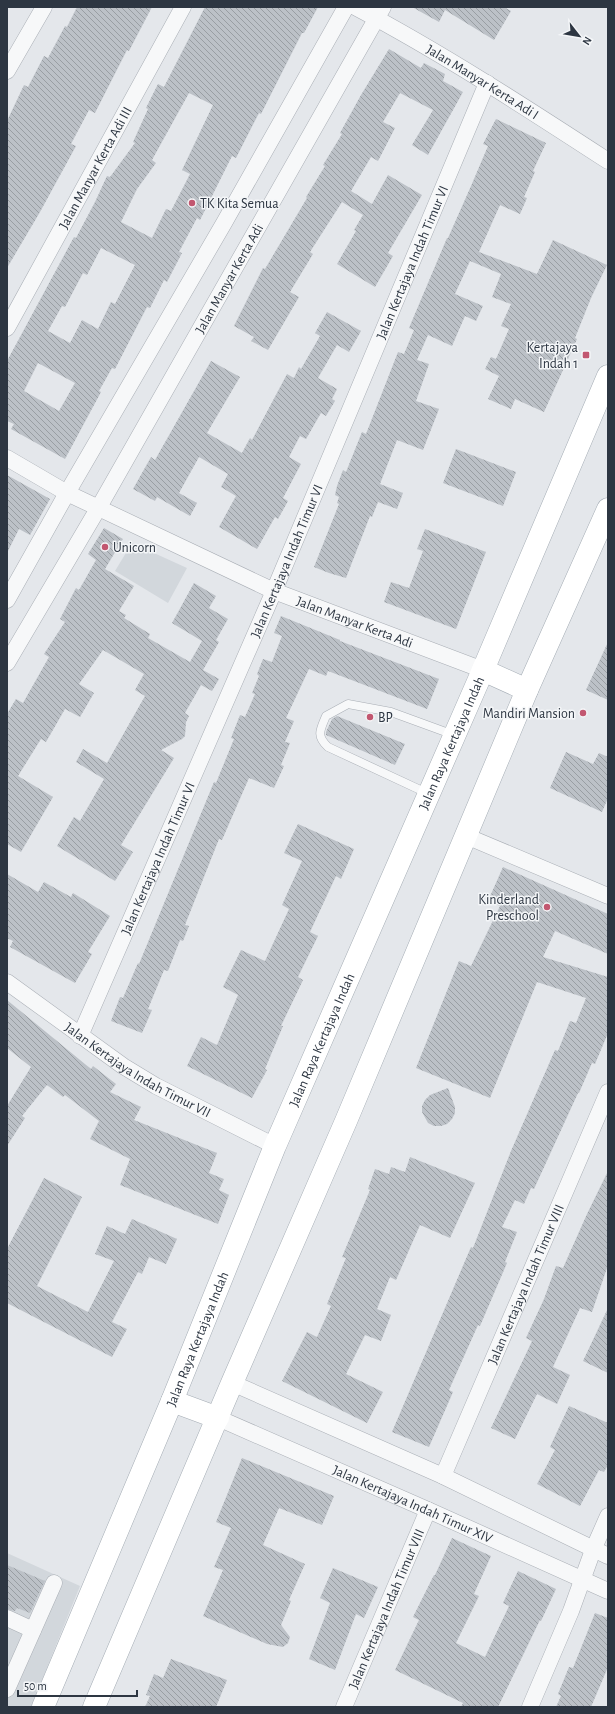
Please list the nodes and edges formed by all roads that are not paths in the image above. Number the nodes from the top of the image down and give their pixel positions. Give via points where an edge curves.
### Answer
1 (44, 7) edge
2 (182, 7) edge
3 (346, 7) edge
4 (355, 7) edge
5 (378, 14) edge
6 (7, 71) edge
7 (486, 83) junction
8 (608, 161) edge
9 (7, 328) edge
10 (608, 376) edge
11 (7, 458) edge
12 (71, 495) junction
13 (95, 506) junction
14 (608, 509) edge
15 (274, 590) junction
16 (7, 600) edge
17 (7, 662) edge
18 (483, 670) junction
19 (527, 690) junction
20 (455, 735) junction
21 (429, 794) junction
22 (466, 836) junction
23 (608, 896) edge
24 (7, 982) edge
25 (80, 1036) junction
26 (608, 1092) edge
27 (275, 1146) junction
28 (232, 1383) junction
29 (172, 1401) junction
30 (218, 1418) junction
31 (443, 1476) junction
32 (428, 1510) junction
33 (608, 1516) edge
34 (593, 1550) junction
35 (608, 1556) edge
36 (582, 1580) junction
37 (54, 1583) dead end
38 (608, 1591) edge
39 (7, 1618) edge
40 (33, 1630) junction
41 (7, 1689) edge
42 (43, 1707) edge
43 (94, 1707) edge
44 (344, 1707) edge
45 (530, 1707) edge

1 - 6 street
2 - 9 street, Jalan Manyar Kerta Adi III
3 - 12 street
4 - 5 street, Jalan Manyar Kerta Adi I
5 - 7 street, Jalan Manyar Kerta Adi I
5 - 13 street, Jalan Manyar Kerta Adi
7 - 8 street, Jalan Manyar Kerta Adi I
7 - 15 street, Jalan Kertajaya Indah Timur VI
10 - 18 main road, Jalan Raya Kertajaya Indah
11 - 12 street, Jalan Manyar Kerta Adi
12 - 13 street, Jalan Manyar Kerta Adi
12 - 16 street
13 - 15 street, Jalan Manyar Kerta Adi
13 - 17 street, Jalan Manyar Kerta Adi
14 - 19 main road
15 - 18 street, Jalan Manyar Kerta Adi
15 - 25 street, Jalan Kertajaya Indah Timur VI
18 - 19 main road
18 - 20 main road, Jalan Raya Kertajaya Indah
19 - 22 main road
20 - 21 main road, Jalan Raya Kertajaya Indah
20 - 21 lane via 391,712 348,704 326,716 320,733 321,741 328,747
21 - 27 main road, Jalan Raya Kertajaya Indah
22 - 23 street
22 - 28 main road
24 - 25 street, Jalan Kertajaya Indah Timur VII
25 - 27 street, Jalan Kertajaya Indah Timur VII via 156,1086
26 - 31 street, Jalan Kertajaya Indah Timur VIII
27 - 29 main road, Jalan Raya Kertajaya Indah
28 - 30 main road
28 - 31 street
29 - 30 main road
29 - 42 main road, Jalan Raya Kertajaya Indah
30 - 32 street, Jalan Kertajaya Indah Timur XIV
30 - 43 main road
31 - 34 street
32 - 36 street, Jalan Kertajaya Indah Timur XIV
32 - 44 street, Jalan Kertajaya Indah Timur VIII
33 - 34 street
34 - 35 street
34 - 36 street
36 - 38 street, Jalan Kertajaya Indah Timur XIV
36 - 45 street
37 - 40 street
39 - 40 street
40 - 41 street

